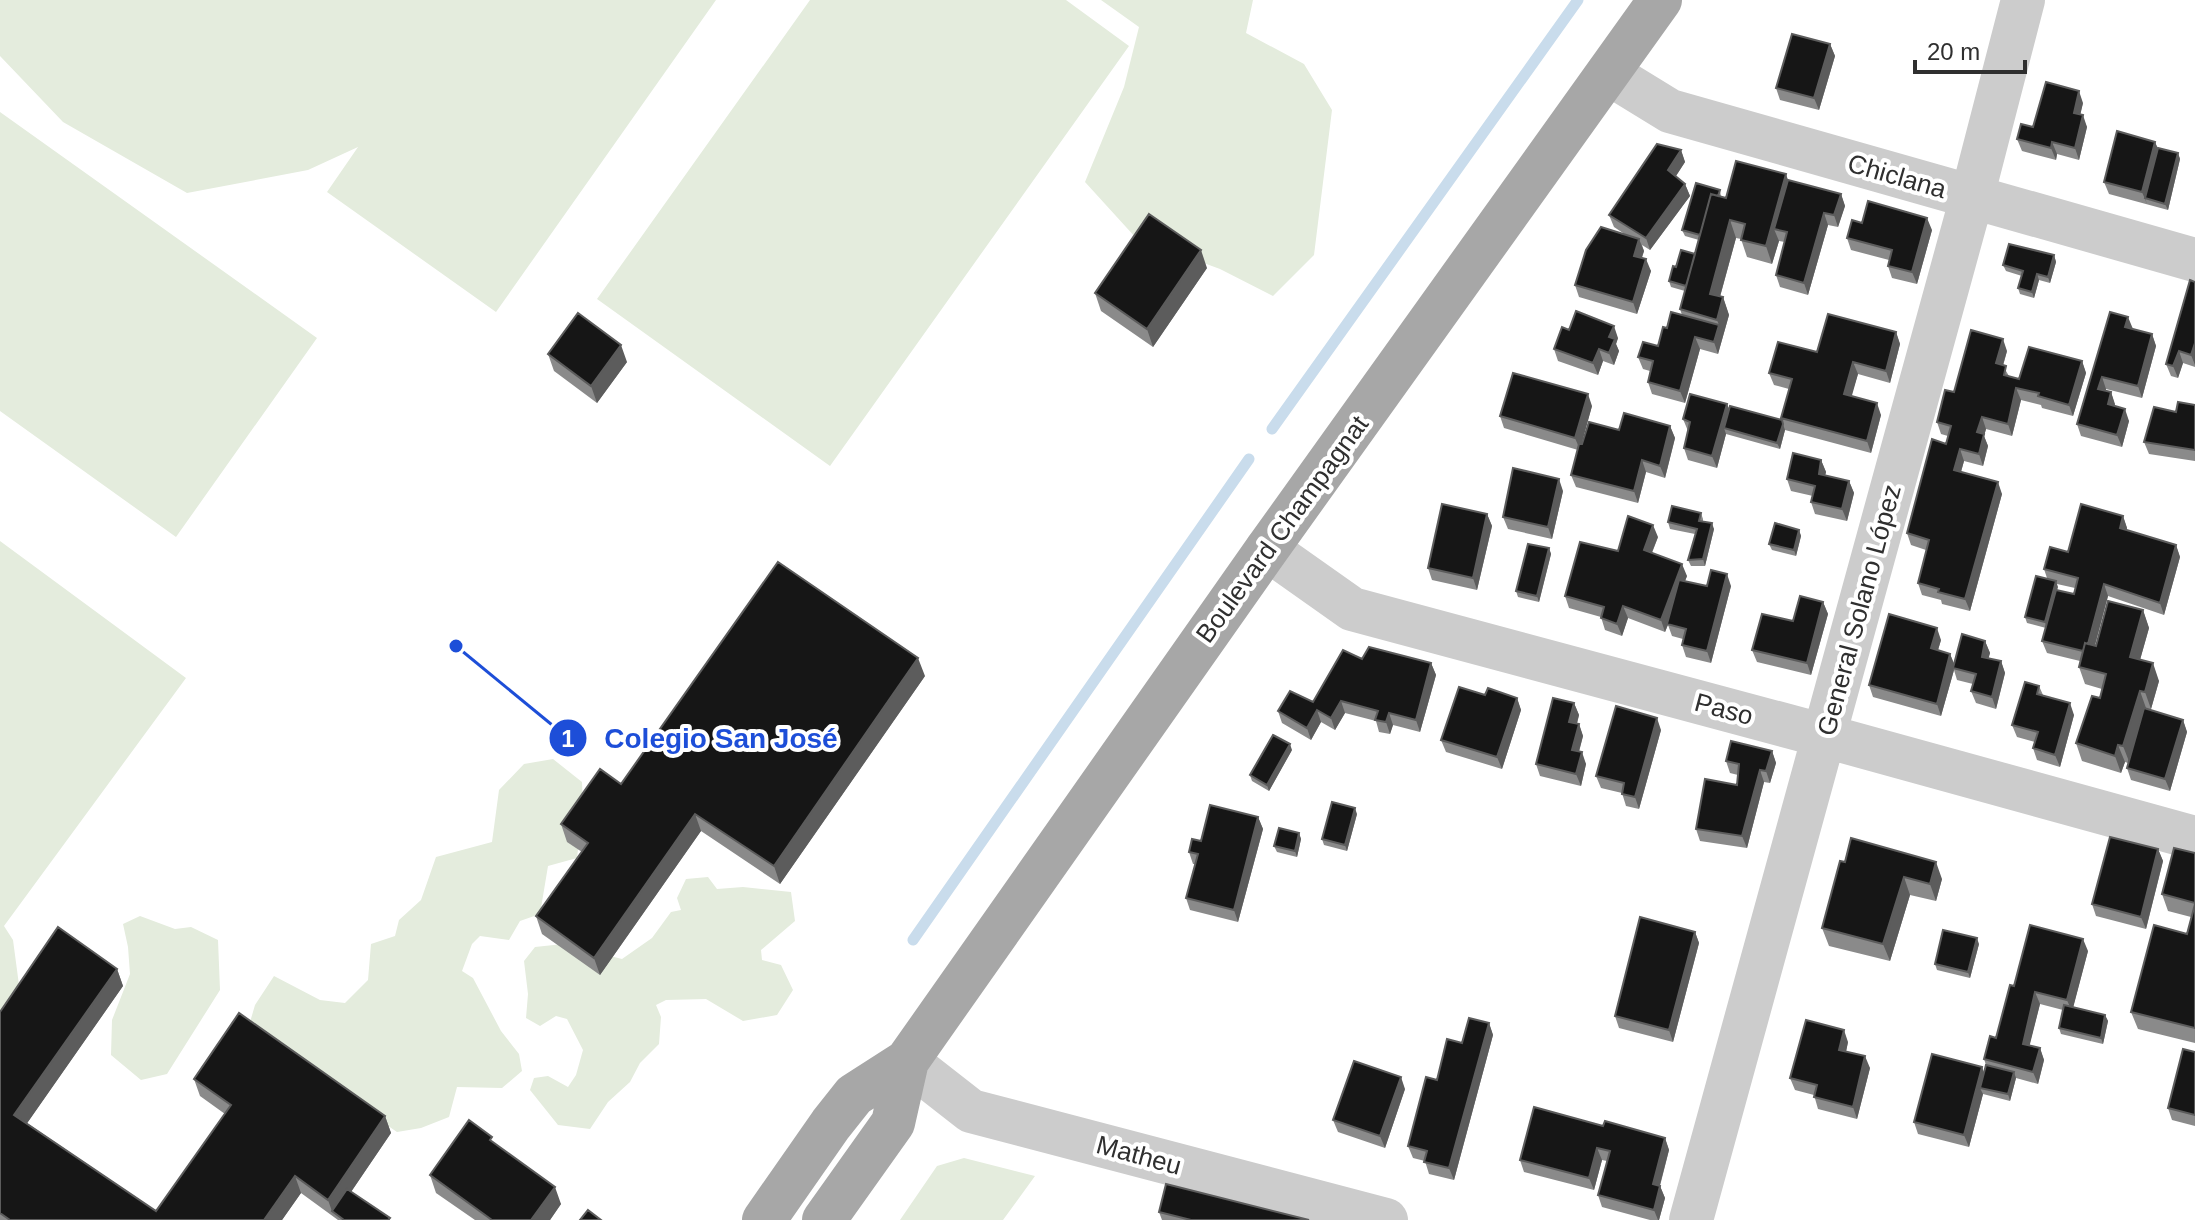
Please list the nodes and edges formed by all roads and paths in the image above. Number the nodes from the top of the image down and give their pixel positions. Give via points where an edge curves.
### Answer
1 (1660, 0) edge
2 (2023, 0) edge
3 (1608, 73) junction
4 (1972, 197) junction
5 (2195, 260) edge
6 (1267, 549) junction
7 (1825, 736) junction
8 (2195, 838) edge
9 (907, 1061) junction
10 (764, 1220) edge
11 (824, 1220) edge
12 (1386, 1220) edge
13 (1691, 1220) edge

1 - 3 main road, Boulevard Champagnat
2 - 4 street, General Solano López
3 - 4 street, Chiclana via 1670,111
3 - 6 main road, Boulevard Champagnat
4 - 5 street, Chiclana
4 - 7 street, General Solano López
6 - 7 street, Paso via 1352,609
6 - 9 main road, Boulevard Champagnat
7 - 8 street, Paso
7 - 13 street, General Solano López
9 - 10 main road, Boulevard Champagnat via 854,1095
9 - 11 main road, Boulevard Champagnat via 893,1123
9 - 12 street, Matheu via 971,1111

